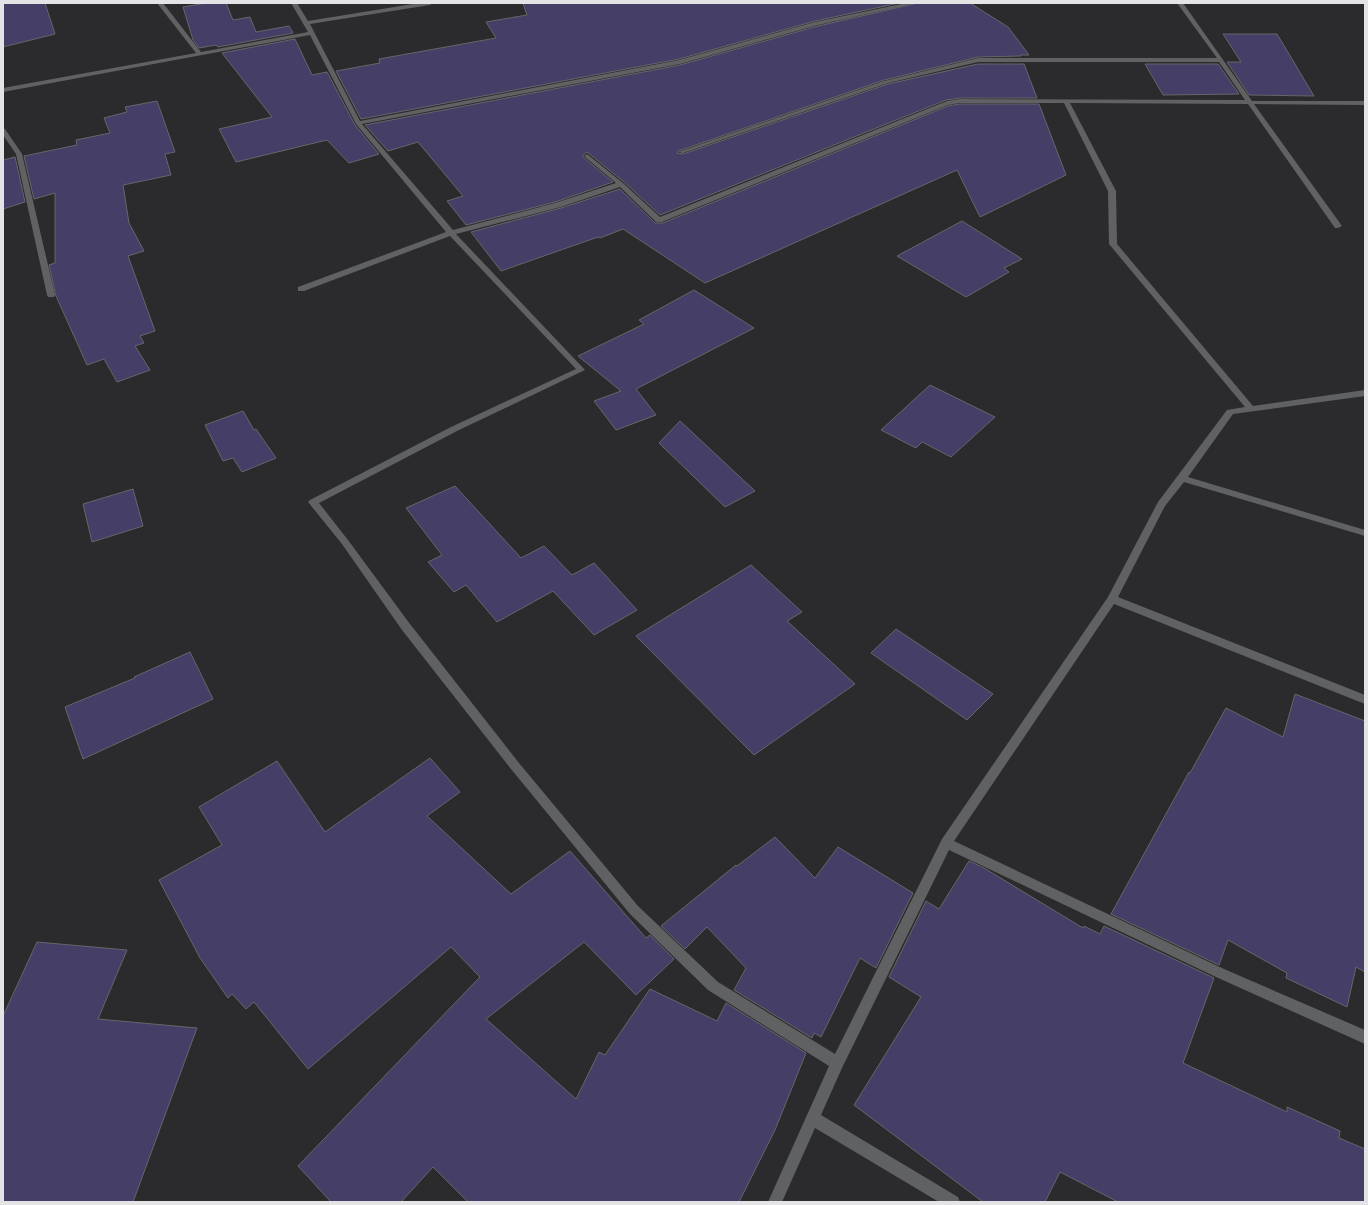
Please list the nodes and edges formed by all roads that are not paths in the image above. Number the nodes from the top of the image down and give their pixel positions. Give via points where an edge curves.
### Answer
1 (160, 3) edge
2 (294, 3) edge
3 (430, 3) edge
4 (914, 3) edge
5 (1180, 3) edge
6 (305, 23) junction
7 (312, 33) junction
8 (200, 54) junction
9 (1221, 60) junction
10 (3, 90) edge
11 (1066, 102) junction
12 (1250, 103) junction
13 (1365, 103) edge
14 (358, 123) junction
15 (3, 130) edge
16 (681, 152) dead end
17 (587, 156) dead end
18 (621, 184) junction
19 (1338, 226) dead end
20 (451, 233) junction
21 (301, 289) dead end
22 (52, 295) dead end
23 (1365, 393) edge
24 (1251, 409) junction
25 (1182, 478) junction
26 (1365, 533) edge
27 (1112, 599) junction
28 (1365, 700) edge
29 (946, 843) junction
30 (1365, 1037) edge
31 (837, 1063) junction
32 (812, 1118) junction
33 (775, 1202) edge
34 (952, 1202) edge

1 - 8 street
2 - 6 street
3 - 6 street
4 - 14 street via 817,23 680,62
5 - 9 street
6 - 7 street
7 - 8 street
7 - 14 street
8 - 10 street
9 - 12 street
9 - 16 street via 978,60 886,82
11 - 12 street
11 - 18 street via 947,103 659,220
11 - 24 street via 1112,191 1112,244
12 - 13 street
12 - 19 street
14 - 20 street
15 - 22 street via 19,154
17 - 18 street
18 - 20 street via 558,205
20 - 21 street
20 - 31 street via 581,370 454,429 313,502 406,627 515,766 634,910 714,986
23 - 24 street
24 - 25 street via 1230,412
25 - 26 street
25 - 27 street via 1161,504
27 - 28 street
27 - 29 street
29 - 30 street via 1220,973
29 - 31 street
31 - 32 street
32 - 33 street
32 - 34 street

